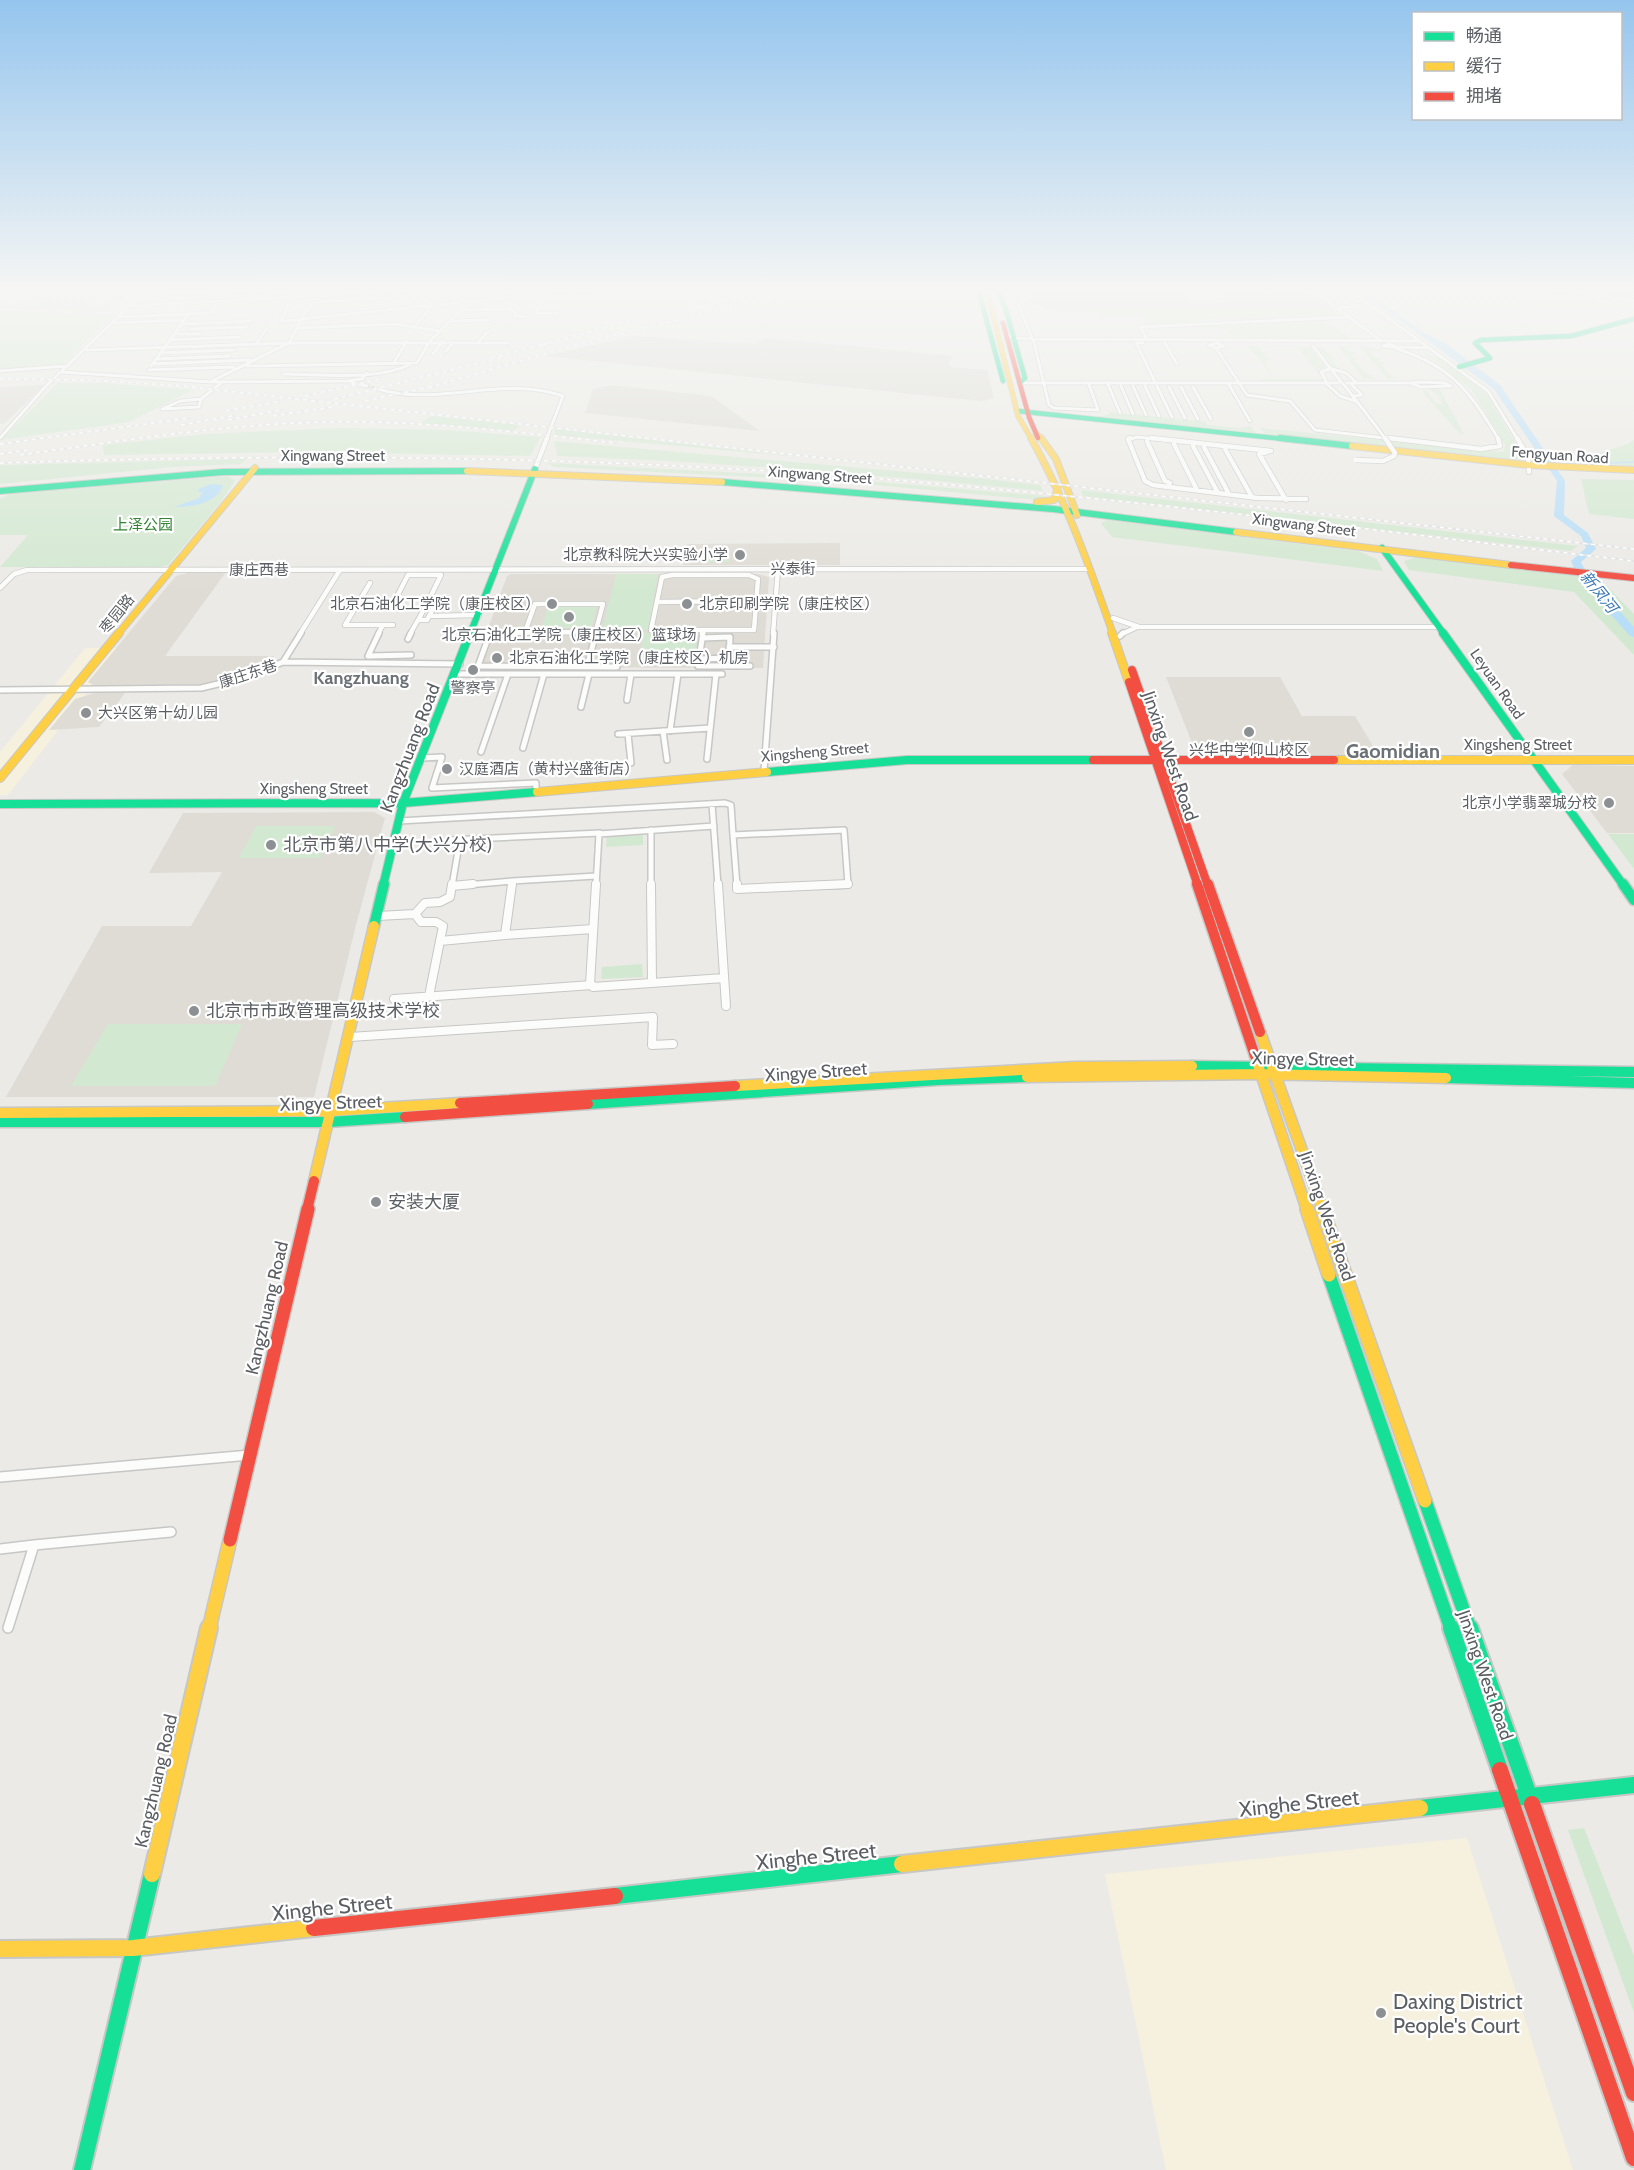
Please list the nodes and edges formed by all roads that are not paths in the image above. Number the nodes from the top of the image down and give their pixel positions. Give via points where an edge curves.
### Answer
1 (45, 390) edge
2 (212, 390) edge
3 (383, 390) tunnel mouth
4 (526, 390) edge
5 (539, 390) edge
6 (1016, 390) edge
7 (1021, 390) edge
8 (1045, 390) edge
9 (1091, 390) edge
10 (1111, 390) edge
11 (1123, 390) edge
12 (1135, 390) edge
13 (1147, 390) edge
14 (1159, 390) edge
15 (1171, 390) edge
16 (1183, 390) edge
17 (1195, 390) edge
18 (1232, 390) edge
19 (1244, 390) edge
20 (1335, 390) edge
21 (1347, 390) edge
22 (1359, 390) edge
23 (1468, 390) edge
24 (1487, 390) edge
25 (201, 399) junction
26 (1354, 399) junction
27 (1120, 412) dead end
28 (1133, 414) dead end
29 (1146, 415) dead end
30 (1159, 416) dead end
31 (1172, 417) dead end
32 (1185, 418) dead end
33 (1025, 419) junction
34 (1198, 419) dead end
35 (1211, 419) dead end
36 (1250, 421) dead end
37 (0, 438) edge
38 (1137, 440) dead end
39 (1147, 441) junction
40 (1174, 444) junction
41 (1193, 446) junction
42 (1204, 447) junction
43 (1226, 449) junction
44 (1261, 453) junction
45 (1356, 460) dead end
46 (1533, 468) junction
47 (254, 469) junction
48 (274, 471) junction
49 (216, 473) junction
50 (1634, 473) edge
51 (533, 476) junction
52 (1170, 483) dead end
53 (0, 486) edge
54 (240, 487) junction
55 (1197, 490) junction
56 (0, 491) edge
57 (1218, 493) junction
58 (1229, 494) junction
59 (1252, 497) junction
60 (1306, 499) dead end
61 (1286, 500) junction
62 (1067, 503) junction
63 (1381, 547) junction
64 (778, 569) junction
65 (1089, 569) junction
66 (172, 570) junction
67 (340, 570) junction
68 (497, 570) junction
69 (1595, 571) junction
70 (1634, 572) edge
71 (1634, 578) edge
72 (370, 583) dead end
73 (0, 588) edge
74 (756, 601) junction
75 (657, 602) junction
76 (393, 604) dead end
77 (426, 606) junction
78 (479, 615) junction
79 (430, 616) junction
80 (1113, 618) junction
81 (418, 620) junction
82 (383, 625) junction
83 (393, 626) dead end
84 (1139, 627) junction
85 (1438, 627) junction
86 (703, 630) junction
87 (596, 632) junction
88 (472, 633) junction
89 (490, 633) junction
90 (525, 633) junction
91 (1120, 636) junction
92 (702, 638) junction
93 (408, 639) dead end
94 (774, 647) junction
95 (729, 648) junction
96 (411, 656) dead end
97 (699, 659) junction
98 (284, 663) junction
99 (750, 666) dead end
100 (587, 667) junction
101 (617, 667) dead end
102 (458, 669) junction
103 (508, 674) junction
104 (544, 674) junction
105 (589, 674) junction
106 (631, 674) junction
107 (678, 674) junction
108 (0, 690) edge
109 (74, 690) junction
110 (627, 700) dead end
111 (581, 707) dead end
112 (710, 728) junction
113 (667, 731) junction
114 (618, 734) dead end
115 (628, 734) junction
116 (523, 748) dead end
117 (481, 752) dead end
118 (422, 758) junction
119 (707, 759) dead end
120 (667, 760) dead end
121 (1159, 760) junction
122 (1532, 760) junction
123 (1634, 760) edge
124 (630, 763) dead end
125 (764, 771) junction
126 (0, 778) edge
127 (536, 793) junction
128 (403, 803) junction
129 (0, 804) edge
130 (712, 804) junction
131 (399, 821) junction
132 (714, 826) junction
133 (651, 830) junction
134 (600, 833) junction
135 (733, 835) junction
136 (460, 839) junction
137 (449, 840) dead end
138 (596, 876) junction
139 (512, 881) junction
140 (452, 886) junction
141 (1634, 900) edge
142 (415, 914) junction
143 (378, 916) junction
144 (593, 929) junction
145 (505, 934) junction
146 (440, 941) junction
147 (724, 978) junction
148 (652, 983) junction
149 (592, 985) junction
150 (429, 996) junction
151 (394, 999) dead end
152 (726, 1006) dead end
153 (350, 1036) junction
154 (673, 1044) dead end
155 (1259, 1070) junction
156 (1273, 1071) junction
157 (1634, 1072) edge
158 (1634, 1083) edge
159 (0, 1113) edge
160 (329, 1116) junction
161 (0, 1122) edge
162 (250, 1455) junction
163 (0, 1477) edge
164 (171, 1533) dead end
165 (34, 1545) junction
166 (0, 1549) edge
167 (8, 1628) dead end
168 (1634, 1785) edge
169 (1529, 1797) junction
170 (1510, 1799) junction
171 (134, 1948) junction
172 (0, 1949) edge
173 (1634, 2093) edge
174 (1634, 2158) edge
175 (82, 2170) edge

1 - 37 street
2 - 25 street
3 - 4 street via 407,396
5 - 51 street via 563,396
6 - 33 main road
7 - 33 main road
8 - 9 street via 1051,407 1098,410
10 - 27 street
11 - 28 street
12 - 29 street
13 - 30 street
14 - 31 street
15 - 32 street
16 - 34 street
17 - 35 street
18 - 36 street
19 - 23 street via 1249,397 1290,401 1318,432 1481,449 1500,446
20 - 26 street via 1340,396
21 - 26 street
22 - 26 street via 1364,396
24 - 46 street
25 - 25 street via 180,401 162,409 199,406
26 - 45 street, bridge via 1395,453 1390,459
33 - 46 main road, Fengyuan Road via 1061,418
33 - 62 main road via 1029,442
33 - 62 main road via 1045,439 1071,490
38 - 39 street
39 - 40 street
39 - 52 street via 1165,481
40 - 41 street
40 - 55 street
41 - 42 street
41 - 57 street
42 - 43 street
42 - 58 street
43 - 44 street
43 - 59 street
44 - 55 street via 1271,451 1128,439 1145,481
44 - 61 street
46 - 50 main road, Fengyuan Road
47 - 48 main road, Xingwang Street
47 - 49 main road, Xingwang Street
47 - 51 main road, Xingwang Street via 402,466
47 - 53 main road, Xingwang Street via 136,473
47 - 54 main road, 枣园路
48 - 51 main road, Xingwang Street
48 - 54 main road via 253,477
49 - 54 main road via 240,477
49 - 56 main road, Xingwang Street
51 - 62 main road, Xingwang Street
51 - 62 main road, Xingwang Street via 800,483
51 - 68 main road, Kangzhuang Road
54 - 66 main road, 枣园路
55 - 57 street
57 - 58 street
58 - 59 street
59 - 61 street
60 - 61 street
62 - 63 main road, Xingwang Street
62 - 65 main road, Jinxing West Road
62 - 80 main road, Jinxing West Road
63 - 69 main road, Xingwang Street
63 - 85 main road, Leyuan Road
64 - 65 street, 兴泰街
64 - 68 street, 兴泰街
64 - 94 street
65 - 121 main road, Jinxing West Road
66 - 67 street, 康庄西巷
66 - 73 street, 康庄西巷 via 21,570
66 - 109 main road, 枣园路
67 - 68 street, 康庄西巷
67 - 98 street
68 - 78 main road, Kangzhuang Road
69 - 70 main road, Xingwang Street
69 - 71 main road, Xingwang Street
72 - 82 street via 345,625
74 - 75 street
74 - 75 street via 758,579 749,575 672,575 662,577
74 - 86 street via 754,630
75 - 86 street via 651,630
76 - 77 street via 408,575 441,575
77 - 79 street via 435,605
77 - 81 street
78 - 79 street
78 - 88 main road, Kangzhuang Road
79 - 81 street
80 - 84 street
80 - 91 main road, Jinxing West Road
81 - 93 street
82 - 83 street
82 - 96 street via 368,656
84 - 85 street
84 - 91 street
85 - 122 main road, Leyuan Road
86 - 92 street
87 - 90 street
87 - 90 street via 603,604 535,604
87 - 100 street
88 - 89 street
88 - 102 main road, Kangzhuang Road
89 - 90 street
89 - 100 street via 478,666
91 - 121 main road, Jinxing West Road
92 - 95 street via 730,637
92 - 97 street
94 - 95 street
94 - 125 street
95 - 97 street via 729,658
97 - 99 street via 698,666
98 - 102 street, 康庄东巷
98 - 109 street, 康庄东巷 via 225,684 201,688
100 - 101 street
102 - 103 street, 康庄东巷
102 - 118 main road, Kangzhuang Road
103 - 104 street, 康庄东巷
103 - 117 street
104 - 105 street, 康庄东巷
104 - 116 street
105 - 106 street, 康庄东巷
105 - 111 street
106 - 107 street, 康庄东巷
106 - 110 street
107 - 112 street, 康庄东巷 via 719,674
107 - 113 street
108 - 109 street, 康庄东巷
109 - 126 main road, 枣园路
112 - 113 street
112 - 119 street
113 - 115 street
113 - 120 street
114 - 115 street
115 - 124 street
118 - 127 street via 442,758 432,788 536,783
118 - 128 main road, Kangzhuang Road
121 - 122 main road, Xingsheng Street
121 - 125 main road, Xingsheng Street via 907,760
121 - 155 main road, Jinxing West Road
121 - 156 main road, Jinxing West Road
122 - 123 main road, Xingsheng Street
122 - 141 main road, Leyuan Road
125 - 127 main road, Xingsheng Street
127 - 128 main road, Xingsheng Street
128 - 129 main road, Xingsheng Street
128 - 131 main road, Kangzhuang Road
130 - 131 street
130 - 132 street
130 - 135 street via 731,805
131 - 143 main road, Kangzhuang Road
132 - 133 street
132 - 147 street
133 - 134 street
133 - 148 street
134 - 136 street
134 - 138 street
135 - 135 street via 737,889 848,885 844,830
136 - 137 street
136 - 140 street
138 - 139 street
138 - 144 street
139 - 140 street
139 - 145 street
140 - 142 street via 450,897 425,903
142 - 143 street
142 - 146 street via 421,922 442,926
143 - 153 main road, Kangzhuang Road
144 - 145 street
144 - 149 street
145 - 146 street
146 - 150 street
147 - 148 street
147 - 152 street
148 - 149 street
149 - 150 street
150 - 151 street
153 - 154 street via 653,1017 652,1045
153 - 160 main road, Kangzhuang Road
155 - 156 main road, Xingye Street
155 - 160 main road, Xingye Street via 949,1080
155 - 170 main road, Jinxing West Road
156 - 157 main road, Xingye Street
156 - 158 main road, Xingye Street
156 - 169 main road, Jinxing West Road
159 - 160 main road, Xingye Street
160 - 161 main road, Xingye Street
160 - 162 main road, Kangzhuang Road
162 - 163 street
162 - 171 main road, Kangzhuang Road
164 - 165 street
165 - 166 street
165 - 167 street
168 - 169 main road, Xinghe Street
169 - 170 main road, Xinghe Street
169 - 173 main road, Jinxing West Road
170 - 171 main road, Xinghe Street
170 - 174 main road, Jinxing West Road
171 - 172 main road, Xinghe Street
171 - 175 main road, Kangzhuang Road

